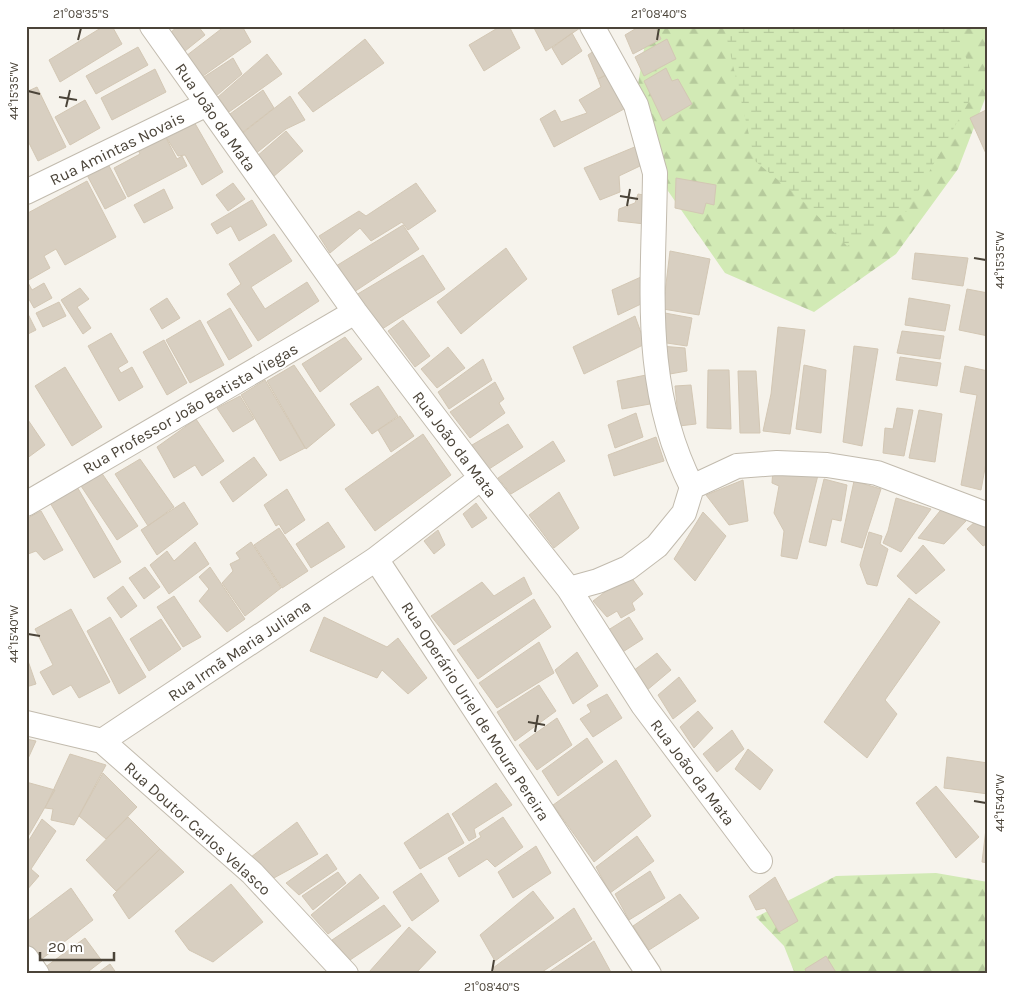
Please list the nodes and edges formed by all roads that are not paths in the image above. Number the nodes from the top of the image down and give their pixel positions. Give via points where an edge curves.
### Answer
1 (152, 26) edge
2 (592, 26) edge
3 (208, 104) junction
4 (26, 192) edge
5 (354, 312) junction
6 (480, 478) junction
7 (692, 487) junction
8 (26, 504) edge
9 (988, 515) edge
10 (376, 559) junction
11 (569, 589) junction
12 (26, 723) edge
13 (102, 740) junction
14 (760, 861) dead end
15 (26, 958) edge
16 (37, 974) edge
17 (346, 974) edge
18 (649, 974) edge

1 - 3 street, Rua João da Mata
2 - 7 street via 636,105 655,173 652,334 665,420 677,457
3 - 4 street, Rua Amintas Novais
3 - 5 street, Rua João da Mata
5 - 6 street, Rua João da Mata
5 - 8 street, Rua Professor João Batista Viegas
6 - 10 street
6 - 11 street, Rua João da Mata
7 - 9 street via 737,466 777,463 827,465 877,473
7 - 11 street via 684,512 657,546 628,568
10 - 13 street, Rua Irmã Maria Juliana
10 - 18 street, Rua Operário Uriel de Moura Pereira
11 - 14 street, Rua João da Mata via 643,705
12 - 13 street, Rua Doutor Carlos Velasco
13 - 17 street, Rua Doutor Carlos Velasco via 252,874
15 - 16 street

